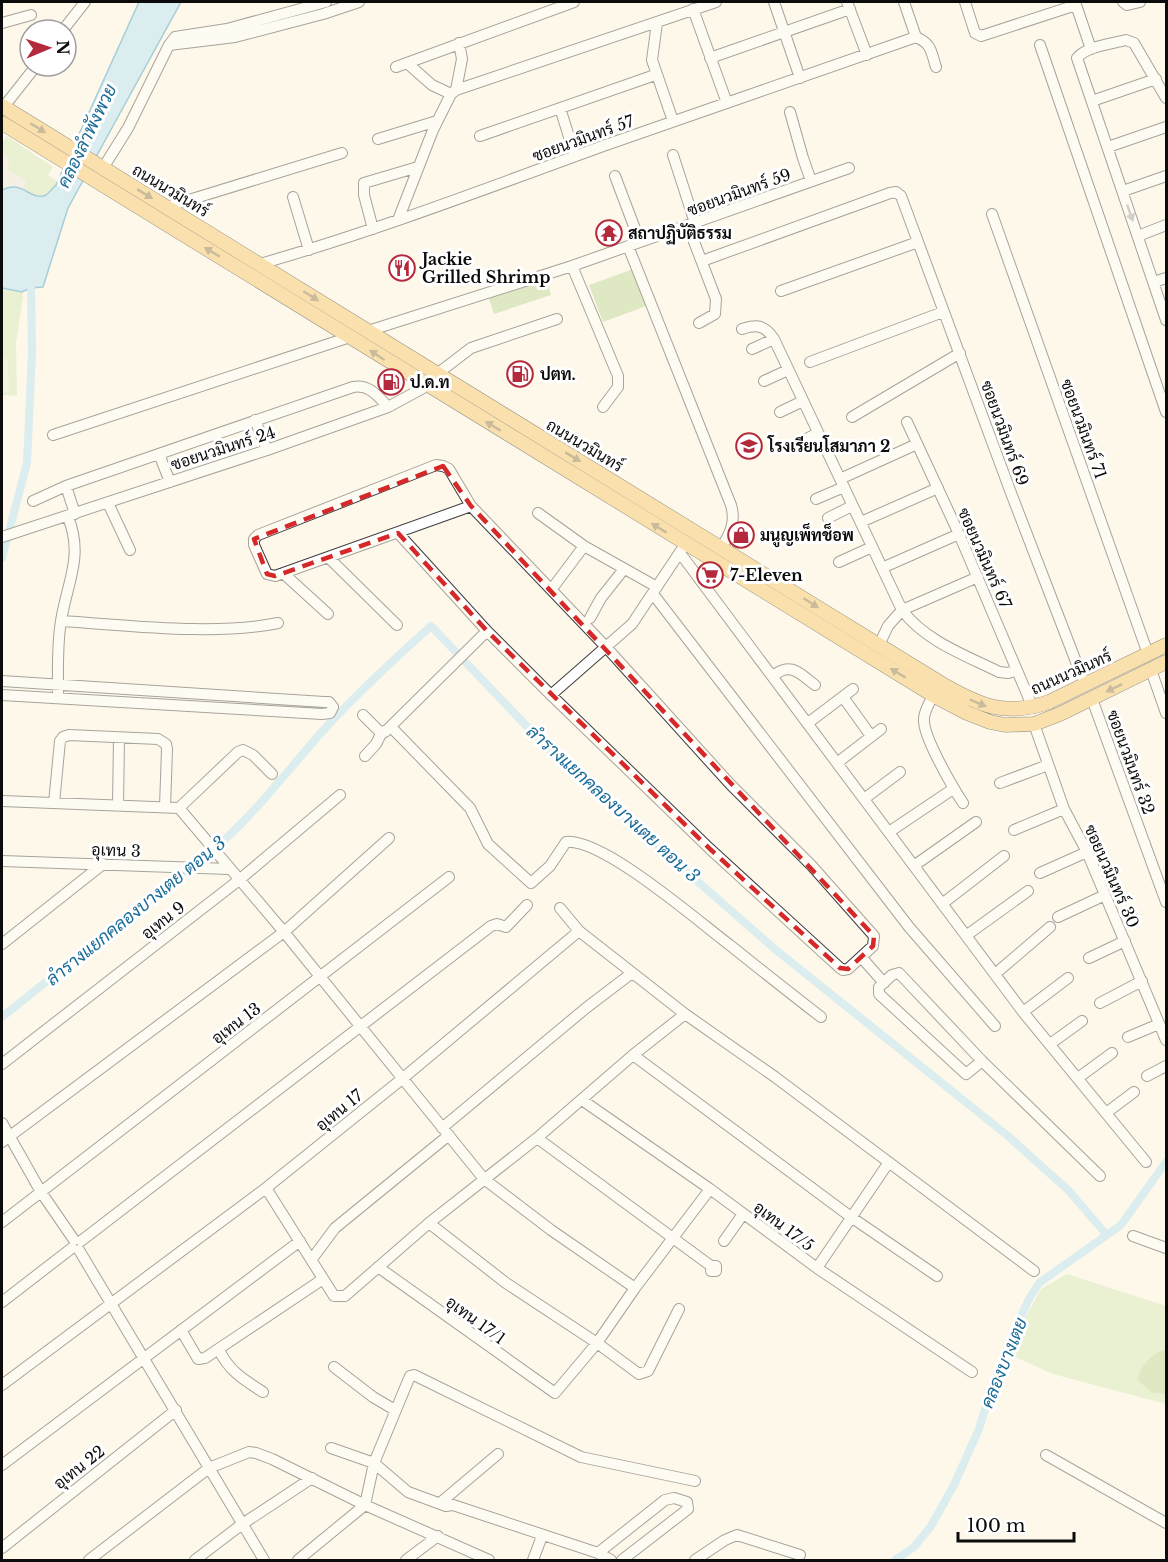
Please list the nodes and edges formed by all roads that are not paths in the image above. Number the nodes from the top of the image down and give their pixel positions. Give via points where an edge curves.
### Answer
1 (85, 2) edge
2 (326, 2) edge
3 (359, 2) edge
4 (574, 2) edge
5 (677, 2) edge
6 (716, 2) edge
7 (774, 2) edge
8 (904, 2) edge
9 (965, 2) edge
10 (1123, 2) edge
11 (1140, 2) edge
12 (1075, 3) edge
13 (849, 5) edge
14 (693, 9) junction
15 (681, 13) junction
16 (31, 15) dead end
17 (72, 18) edge
18 (2, 23) edge
19 (657, 23) junction
20 (784, 32) junction
21 (916, 37) junction
22 (459, 43) junction
23 (169, 45) junction
24 (1040, 45) dead end
25 (1091, 49) junction
26 (867, 55) junction
27 (710, 58) junction
28 (936, 67) dead end
29 (655, 75) junction
30 (26, 78) edge
31 (800, 78) junction
32 (1156, 80) junction
33 (454, 92) junction
34 (1167, 98) edge
35 (1092, 101) junction
36 (727, 103) junction
37 (2, 107) edge
38 (560, 108) junction
39 (790, 112) dead end
40 (673, 121) junction
41 (437, 122) junction
42 (2, 123) edge
43 (1167, 127) edge
44 (480, 136) dead end
45 (378, 140) dead end
46 (1108, 147) junction
47 (342, 153) dead end
48 (68, 155) junction
49 (673, 155) dead end
50 (575, 156) junction
51 (99, 166) junction
52 (418, 167) junction
53 (849, 168) dead end
54 (615, 176) dead end
55 (1167, 176) edge
56 (812, 181) junction
57 (1123, 191) junction
58 (293, 197) dead end
59 (166, 207) junction
60 (992, 214) dead end
61 (398, 220) junction
62 (692, 225) junction
63 (1167, 225) edge
64 (373, 229) junction
65 (1138, 236) junction
66 (640, 242) junction
67 (918, 242) junction
68 (628, 246) junction
69 (309, 250) junction
70 (702, 261) junction
71 (260, 264) junction
72 (572, 266) junction
73 (1167, 278) edge
74 (1154, 282) junction
75 (781, 291) dead end
76 (943, 312) junction
77 (557, 319) dead end
78 (1167, 320) edge
79 (699, 323) dead end
80 (742, 329) dead end
81 (368, 332) junction
82 (350, 337) junction
83 (774, 339) junction
84 (752, 349) dead end
85 (960, 353) junction
86 (810, 362) dead end
87 (788, 370) junction
88 (437, 374) junction
89 (764, 381) dead end
90 (427, 386) junction
91 (803, 401) junction
92 (388, 407) junction
93 (603, 407) dead end
94 (780, 412) dead end
95 (1167, 412) edge
96 (852, 417) dead end
97 (255, 420) junction
98 (907, 422) dead end
99 (818, 434) junction
100 (53, 435) dead end
101 (917, 444) junction
102 (790, 447) dead end
103 (267, 450) junction
104 (159, 454) junction
105 (170, 482) junction
106 (842, 483) junction
107 (66, 486) junction
108 (938, 488) junction
109 (816, 499) dead end
110 (33, 501) dead end
111 (108, 503) junction
112 (471, 506) junction
113 (852, 506) junction
114 (538, 513) dead end
115 (71, 515) junction
116 (828, 518) dead end
117 (861, 522) junction
118 (692, 530) junction
119 (398, 533) junction
120 (959, 534) junction
121 (4, 537) edge
122 (584, 546) junction
123 (872, 547) junction
124 (682, 548) junction
125 (721, 548) junction
126 (130, 550) dead end
127 (329, 558) junction
128 (839, 562) dead end
129 (882, 568) junction
130 (624, 569) junction
131 (283, 573) junction
132 (978, 577) junction
133 (554, 586) dead end
134 (655, 591) junction
135 (902, 610) junction
136 (328, 614) dead end
137 (590, 618) dead end
138 (61, 621) junction
139 (278, 623) dead end
140 (396, 625) dead end
141 (487, 631) junction
142 (879, 645) junction
143 (1167, 645) edge
144 (606, 647) junction
145 (1148, 654) junction
146 (1167, 662) edge
147 (1017, 670) junction
148 (1151, 670) junction
149 (773, 676) junction
150 (2, 681) edge
151 (58, 685) junction
152 (815, 685) dead end
153 (1085, 685) junction
154 (853, 689) dead end
155 (551, 694) junction
156 (933, 694) junction
157 (2, 695) edge
158 (843, 697) junction
159 (58, 698) junction
160 (1092, 699) junction
161 (1034, 708) junction
162 (1167, 713) edge
163 (363, 716) dead end
164 (808, 723) junction
165 (1034, 724) junction
166 (386, 730) junction
167 (119, 738) junction
168 (365, 756) dead end
169 (837, 763) junction
170 (1048, 765) junction
171 (900, 772) dead end
172 (272, 774) dead end
173 (1000, 783) dead end
174 (954, 789) junction
175 (340, 795) dead end
176 (864, 799) junction
177 (2, 801) edge
178 (54, 803) junction
179 (963, 803) dead end
180 (118, 806) junction
181 (165, 807) junction
182 (179, 808) junction
183 (1064, 809) junction
184 (976, 822) dead end
185 (1014, 830) dead end
186 (889, 832) junction
187 (389, 838) dead end
188 (1087, 852) junction
189 (1004, 856) dead end
190 (2, 861) edge
191 (103, 864) junction
192 (915, 865) junction
193 (229, 869) junction
194 (1040, 873) dead end
195 (448, 877) dead end
196 (239, 880) junction
197 (1029, 891) dead end
198 (1106, 895) junction
199 (1167, 902) edge
200 (942, 904) junction
201 (527, 905) dead end
202 (560, 908) dead end
203 (1058, 917) dead end
204 (1050, 927) dead end
205 (579, 931) junction
206 (284, 932) junction
207 (967, 935) junction
208 (1125, 941) junction
209 (2, 944) edge
210 (861, 958) junction
211 (1089, 958) dead end
212 (632, 973) junction
213 (995, 974) junction
214 (320, 978) junction
215 (1068, 978) dead end
216 (1142, 981) junction
217 (884, 982) junction
218 (1100, 1003) dead end
219 (1023, 1012) junction
220 (685, 1014) junction
221 (821, 1017) dead end
222 (1082, 1021) dead end
223 (1159, 1024) junction
224 (995, 1026) dead end
225 (360, 1028) junction
226 (1128, 1038) dead end
227 (1167, 1040) edge
228 (1050, 1044) junction
229 (1112, 1053) dead end
230 (633, 1055) junction
231 (982, 1061) junction
232 (2, 1064) edge
233 (1167, 1066) edge
234 (1147, 1076) dead end
235 (1078, 1078) junction
236 (402, 1079) junction
237 (1134, 1092) dead end
238 (582, 1100) junction
239 (1106, 1113) junction
240 (2, 1123) edge
241 (446, 1131) junction
242 (537, 1138) junction
243 (5, 1139) edge
244 (889, 1162) junction
245 (1146, 1162) dead end
246 (1100, 1176) dead end
247 (484, 1179) junction
248 (266, 1188) junction
249 (710, 1189) junction
250 (40, 1192) junction
251 (743, 1214) junction
252 (851, 1217) junction
253 (2, 1222) edge
254 (429, 1223) junction
255 (1133, 1236) dead end
256 (672, 1239) junction
257 (300, 1241) junction
258 (724, 1241) dead end
259 (77, 1245) junction
260 (1167, 1248) edge
261 (312, 1259) junction
262 (711, 1266) dead end
263 (378, 1267) junction
264 (817, 1268) junction
265 (1034, 1271) dead end
266 (937, 1276) dead end
267 (323, 1279) junction
268 (635, 1288) junction
269 (2, 1302) edge
270 (110, 1304) junction
271 (679, 1309) dead end
272 (181, 1330) junction
273 (597, 1343) junction
274 (219, 1350) junction
275 (143, 1358) junction
276 (334, 1367) dead end
277 (972, 1372) dead end
278 (2, 1385) edge
279 (263, 1392) dead end
280 (176, 1410) junction
281 (395, 1410) junction
282 (331, 1448) dead end
283 (498, 1454) dead end
284 (1046, 1455) dead end
285 (374, 1463) junction
286 (2, 1465) edge
287 (209, 1467) junction
288 (312, 1478) junction
289 (695, 1481) dead end
290 (440, 1503) junction
291 (365, 1505) junction
292 (1167, 1523) edge
293 (242, 1524) junction
294 (438, 1536) junction
295 (542, 1536) junction
296 (2, 1548) edge
297 (598, 1553) junction
298 (800, 1555) dead end
299 (89, 1560) edge
300 (195, 1560) edge
301 (264, 1560) edge
302 (298, 1560) edge
303 (406, 1560) edge
304 (489, 1560) edge
305 (533, 1560) edge
306 (611, 1560) edge
307 (622, 1560) edge
308 (695, 1560) edge

1 - 17 street
2 - 23 street via 227,29 179,35
3 - 23 street via 235,37
4 - 22 street
5 - 15 street
6 - 14 street
7 - 20 street
8 - 21 street
9 - 12 street via 975,33 981,36
10 - 11 street
12 - 25 street
13 - 20 street
13 - 26 street
14 - 15 street
14 - 27 street
15 - 19 street
16 - 18 street
19 - 29 street via 651,56
19 - 33 street
20 - 27 street
20 - 31 street
21 - 26 street, ซอยนวมินทร์ 57
21 - 28 street via 926,41
22 - 33 street via 462,59
22 - 33 street via 401,65 432,85
23 - 51 street via 128,128
24 - 95 street
25 - 32 street via 1130,40
25 - 35 street via 1077,58
26 - 31 street, ซอยนวมินทร์ 57
27 - 36 street
29 - 38 street
29 - 40 street
30 - 37 street
31 - 36 street, ซอยนวมินทร์ 57
32 - 34 street
32 - 35 street
33 - 41 street
35 - 46 street
36 - 40 street, ซอยนวมินทร์ 57
37 -> 48 main road, ถนนนวมินทร์
38 - 44 street
38 - 50 street
39 - 56 street
40 - 50 street, ซอยนวมินทร์ 57
41 - 45 street
41 - 52 street
42 - 48 main road, ถนนนวมินทร์
43 - 46 street
46 - 57 street
47 - 59 street
48 - 51 main road, ถนนนวมินทร์
82 -> 48 main road, ถนนนวมินทร์ via 88,176
49 - 62 street
50 - 61 street, ซอยนวมินทร์ 57
51 -> 59 main road, ถนนนวมินทร์
52 - 61 street
52 - 64 street via 363,183
53 - 56 street, ซอยนวมินทร์ 59
54 - 66 street
55 - 57 street
56 - 62 street, ซอยนวมินทร์ 59
57 -> 65 street
58 - 69 street
59 - 71 main road, ถนนนวมินทร์
60 - 145 street, ซอยนวมินทร์ 71
61 - 64 street, ซอยนวมินทร์ 57
62 - 66 street, ซอยนวมินทร์ 59
62 - 70 street
63 - 65 street
64 - 69 street, ซอยนวมินทร์ 57
65 - 74 street
66 - 68 street, ซอยนวมินทร์ 59
67 - 70 street, ซอยนวมินทร์ 69 via 896,192
67 - 75 street
67 - 76 street, ซอยนวมินทร์ 69
68 - 72 street, ซอยนวมินทร์ 59
68 - 125 street via 733,513 733,524
69 - 71 street, ซอยนวมินทร์ 57
70 - 79 street via 717,308 716,314
71 -> 81 main road, ถนนนวมินทร์
72 - 81 street, ซอยนวมินทร์ 59
72 - 93 street via 618,376 618,387
73 - 74 street
74 - 78 street
76 - 85 street, ซอยนวมินทร์ 69
76 - 86 street
77 - 88 street via 471,348
80 - 83 street via 761,326
81 - 88 main road, ถนนนวมินทร์
90 -> 82 main road, ถนนนวมินทร์
82 - 100 street
83 - 84 street
83 - 87 street
85 - 96 street
85 - 153 street, ซอยนวมินทร์ 69
87 - 89 street
87 - 91 street
88 - 90 main road
88 -> 118 main road, ถนนนวมินทร์
90 - 92 street, ซอยนวมินทร์ 24
124 -> 90 main road, ถนนนวมินทร์
91 - 94 street
91 - 99 street
92 - 97 street via 361,386
92 - 103 street, ซอยนวมินทร์ 24
97 - 103 street
97 - 104 street
98 - 101 street, ซอยนวมินทร์ 67
99 - 102 street
99 - 106 street
101 - 106 street
101 - 108 street, ซอยนวมินทร์ 67
103 - 105 street, ซอยนวมินทร์ 24
104 - 105 street
104 - 107 street
105 - 111 street, ซอยนวมินทร์ 24
106 - 109 street
106 - 113 street
107 - 110 street
107 - 115 street
108 - 117 street
108 - 120 street, ซอยนวมินทร์ 67
111 - 115 street, ซอยนวมินทร์ 24
111 - 126 street
112 - 119 street
112 - 131 street via 449,469 436,465 258,535 254,545 267,574
112 - 144 street
113 - 116 street
113 - 117 street
114 - 122 street
115 - 121 street, ซอยนวมินทร์ 24
115 - 138 street via 76,555
117 - 123 street
118 - 124 street
118 - 125 main road, ถนนนวมินทร์
119 - 127 street
119 - 141 street
120 - 129 street
120 - 132 street, ซอยนวมินทร์ 67
122 - 130 street
122 - 133 street
123 - 128 street
123 - 129 street
124 - 134 street
124 - 149 street
156 -> 124 main road, ถนนนวมินทร์
125 -> 142 main road, ถนนนวมินทร์
127 - 131 street
127 - 140 street
129 - 135 street
130 - 134 street
130 - 137 street
131 - 136 street
132 - 135 street
132 - 147 street, ซอยนวมินทร์ 67
134 - 144 street via 632,624
134 - 224 street via 909,927
135 - 142 street
135 - 147 street via 927,635 999,672
138 - 139 street via 188,628
138 - 151 street
141 - 155 street
141 - 166 street
142 -> 161 main road, ถนนนวมินทร์ via 977,704 1006,710
143 - 145 main road, ถนนนวมินทร์
144 - 155 street
144 - 210 street via 874,936 873,946
145 - 153 main road, ถนนนวมินทร์
146 - 148 main road, ถนนนวมินทร์
147 - 161 street, ซอยนวมินทร์ 67
148 -> 160 main road, ถนนนวมินทร์
148 - 162 street
149 - 152 street via 781,669 792,669
149 - 164 street
150 - 151 street
151 - 159 street
151 - 159 street via 324,702 333,707 330,713 322,714
153 - 161 main road, ถนนนวมินทร์
154 - 158 street
155 - 210 street via 710,849 840,968 848,969
156 - 165 main road, ถนนนวมินทร์ via 990,722
156 - 174 street via 924,722
157 - 159 street
158 - 164 street
158 - 169 street via 876,733
160 - 165 main road, ถนนนวมินทร์
160 - 199 street, ซอยนวมินทร์ 32
163 - 166 street
164 - 169 street
165 - 170 street, ซอยนวมินทร์ 30
166 - 168 street
166 - 221 street via 470,808 489,844 531,883 550,866 566,842 598,850 656,887
167 - 178 street via 63,737
167 - 180 street
167 - 181 street via 158,739 166,744
169 - 176 street
170 - 173 street
170 - 183 street, ซอยนวมินทร์ 30
171 - 176 street
172 - 182 street via 243,750
174 - 179 street
174 - 186 street
175 - 196 street, อุเทน 9
176 - 186 street
177 - 178 street
178 - 180 street
180 - 181 street
181 - 182 street
182 - 193 street
183 - 185 street
183 - 188 street, ซอยนวมินทร์ 30
184 - 192 street
186 - 192 street
187 - 206 street
188 - 194 street
188 - 198 street, ซอยนวมินทร์ 30
189 - 200 street
190 - 191 street, อุเทน 3
191 - 193 street, อุเทน 3
191 - 209 street
192 - 200 street
193 - 196 street
195 - 214 street, อุเทน 13
196 - 206 street
196 - 232 street, อุเทน 9
197 - 207 street
198 - 203 street
198 - 208 street, ซอยนวมินทร์ 30
200 - 207 street
201 - 225 street via 506,927 491,926
202 - 205 street
204 - 213 street
205 - 212 street
205 - 236 street, อุเทน 17
206 - 214 street
206 - 243 street
207 - 213 street
208 - 211 street
208 - 216 street, ซอยนวมินทร์ 30
210 - 217 street
212 - 220 street
212 - 241 street via 586,1008
213 - 219 street
214 - 225 street
214 - 250 street, อุเทน 13
215 - 219 street
216 - 218 street
216 - 223 street, ซอยนวมินทร์ 30
217 - 231 street via 899,973
217 - 231 street via 879,994 966,1074
219 - 228 street
220 - 230 street
220 - 244 street
222 - 228 street
223 - 226 street
223 - 227 street, ซอยนวมินทร์ 30
225 - 236 street
225 - 259 street
228 - 235 street
229 - 235 street
230 - 238 street
230 - 252 street
231 - 246 street
233 - 234 street
235 - 239 street
236 - 241 street
236 - 248 street, อุเทน 17
237 - 239 street
238 - 242 street
238 - 249 street, อุเทน 17/5
239 - 245 street
240 - 243 street
241 - 247 street
241 - 261 street via 335,1228
242 - 247 street
242 - 256 street
243 - 250 street
244 - 252 street
244 - 265 street
247 - 254 street
247 - 268 street
248 - 257 street
248 - 270 street, อุเทน 17
249 - 251 street, อุเทน 17/5
249 - 256 street
250 - 253 street, อุเทน 13
250 - 259 street
251 - 258 street
251 - 264 street, อุเทน 17/5
252 - 264 street
252 - 266 street
254 - 263 street
254 - 273 street via 506,1283
255 - 260 street
256 - 262 street
256 - 268 street
257 - 261 street
257 - 272 street
259 - 269 street
259 - 270 street
261 - 267 street
263 - 267 street via 340,1298 334,1296
263 - 273 street, อุเทน 17/1 via 555,1393
264 - 277 street, อุเทน 17/5
267 - 274 street
268 - 273 street
270 - 275 street
270 - 278 street, อุเทน 17
271 - 273 street via 644,1374
272 - 274 street via 198,1359
272 - 275 street
274 - 279 street via 234,1373
275 - 280 street
275 - 286 street
276 - 281 street
280 - 287 street
280 - 296 street, อุเทน 22
281 - 285 street
281 - 289 street via 407,1380 414,1375 581,1457
282 - 285 street
283 - 290 street
284 - 292 street
285 - 290 street via 408,1492
285 - 291 street
287 - 288 street via 241,1454 256,1453
287 - 293 street
287 - 299 street
288 - 291 street
288 - 293 street
290 - 295 street
291 - 294 street
291 - 302 street
293 - 300 street
293 - 301 street
294 - 303 street
294 - 304 street
295 - 297 street
295 - 305 street
297 - 306 street
297 - 307 street via 665,1500 687,1502 688,1509
298 - 308 street via 737,1535

